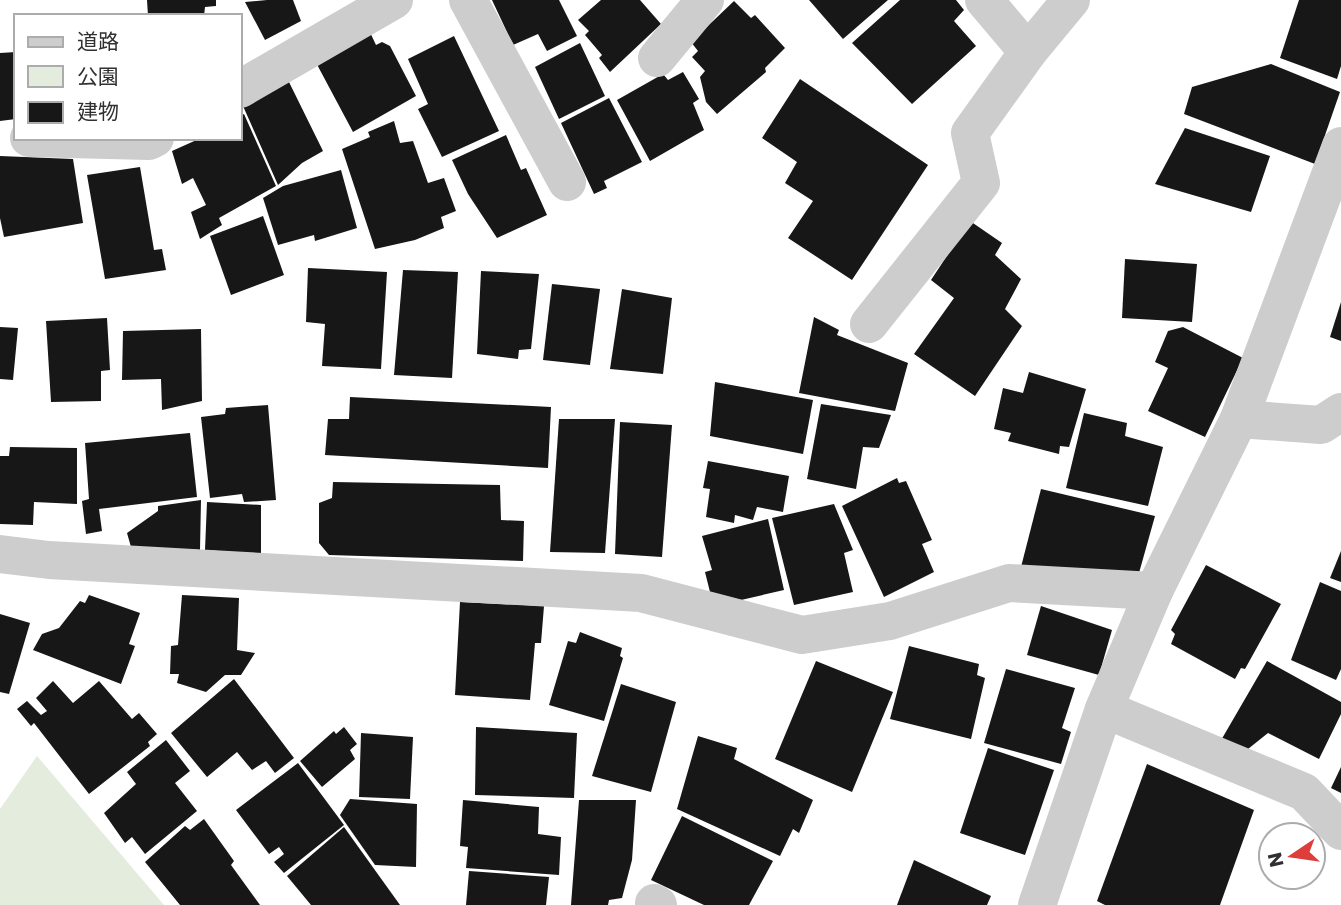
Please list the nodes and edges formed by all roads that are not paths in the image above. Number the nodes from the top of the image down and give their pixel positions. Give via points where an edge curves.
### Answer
1 (394, 0) edge
2 (468, 0) edge
3 (705, 0) edge
4 (984, 0) edge
5 (1071, 0) edge
6 (1028, 52) junction
7 (657, 58) dead end
8 (242, 88) edge
9 (109, 140) edge
10 (151, 140) edge
11 (1341, 146) edge
12 (566, 182) dead end
13 (869, 324) dead end
14 (1341, 412) edge
15 (1238, 419) junction
16 (0, 554) edge
17 (1154, 591) junction
18 (1104, 709) junction
19 (1341, 831) edge
20 (1037, 905) edge

1 - 8 street
2 - 12 street
3 - 7 street
4 - 6 street
5 - 6 street
6 - 13 street via 970,133 981,183
9 - 10 street
11 - 15 street
14 - 15 street via 1321,425
15 - 17 street
16 - 17 street via 641,593 802,635 890,621 1009,583
17 - 18 street
18 - 19 street via 1304,792
18 - 20 street

